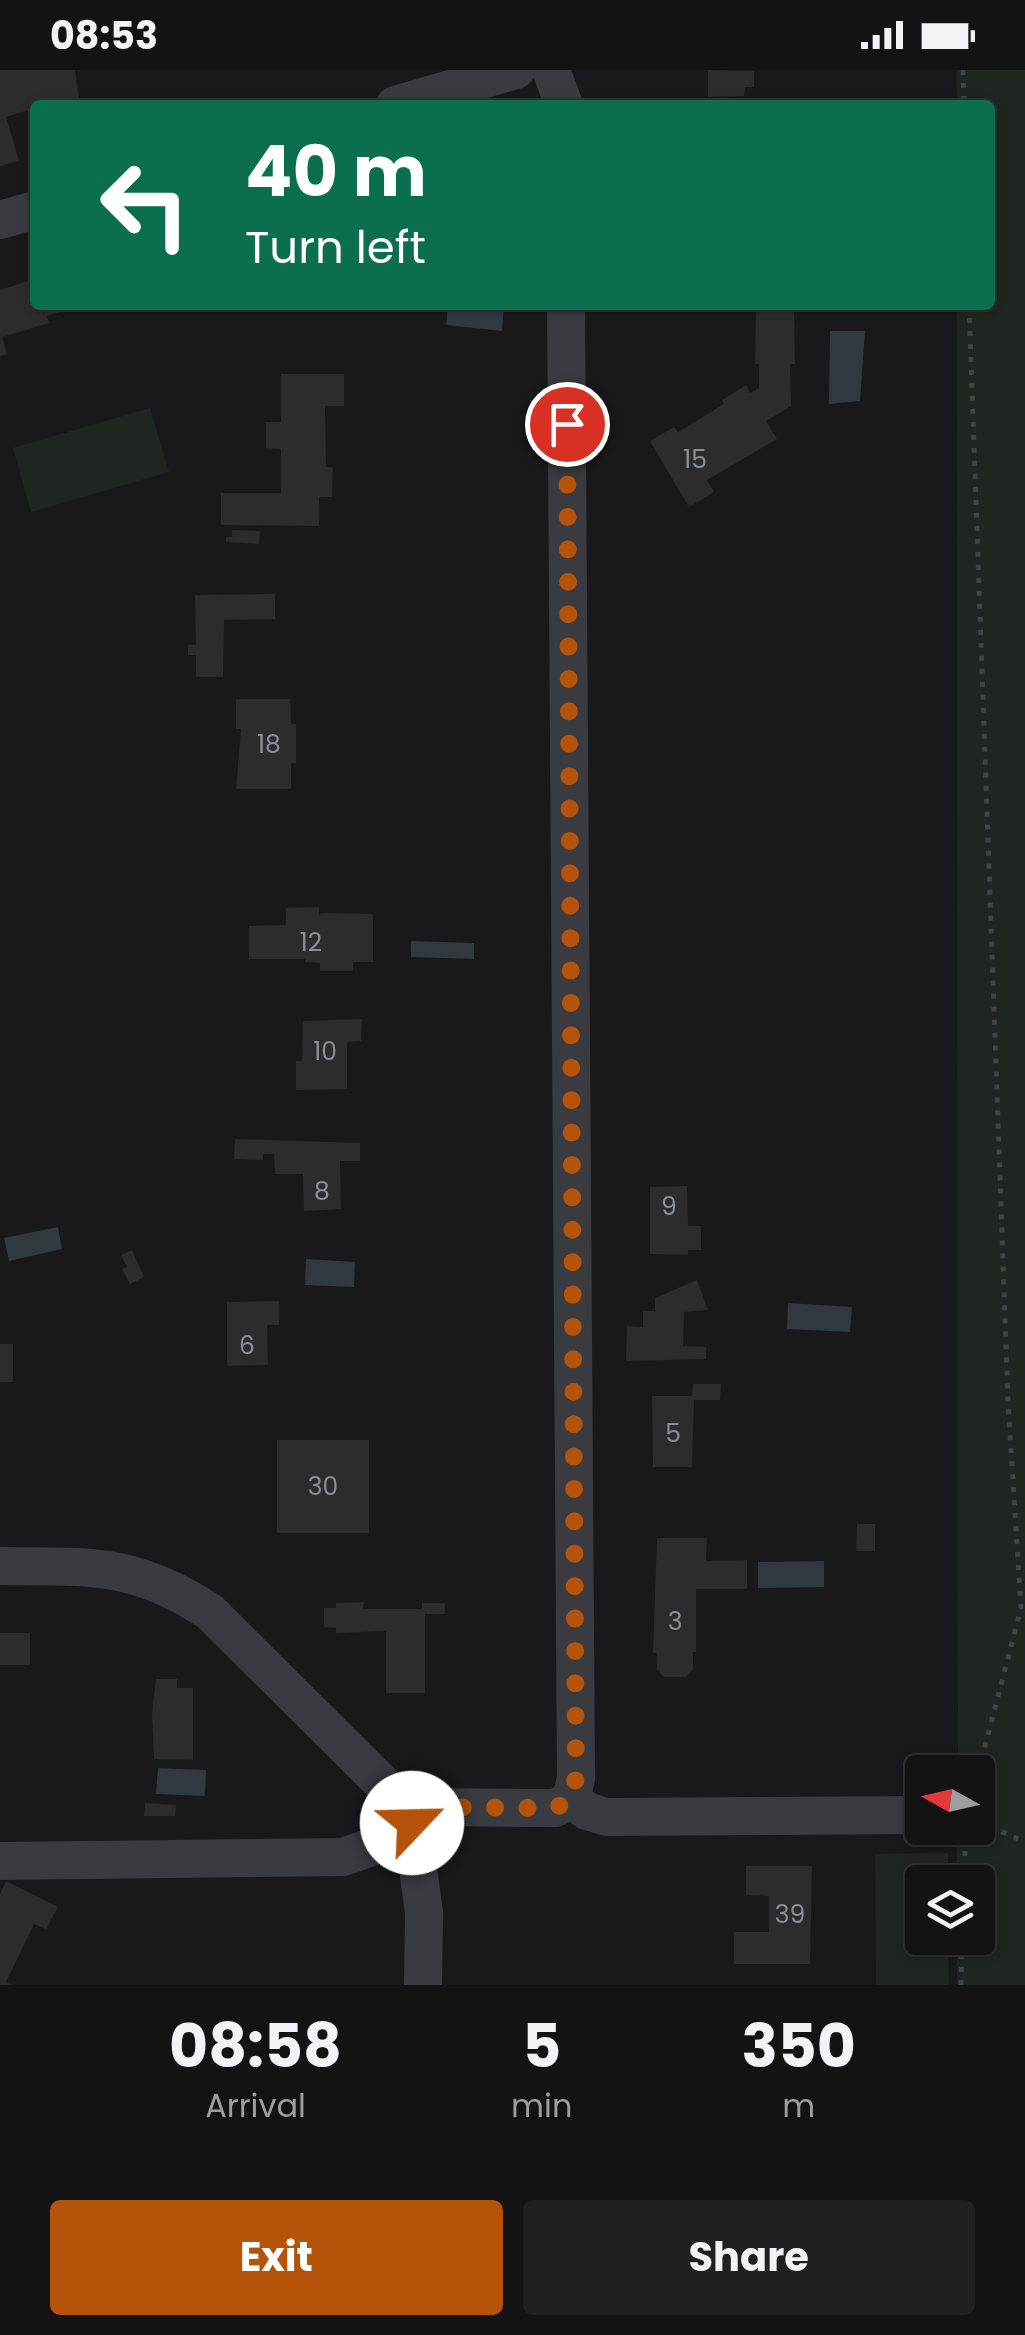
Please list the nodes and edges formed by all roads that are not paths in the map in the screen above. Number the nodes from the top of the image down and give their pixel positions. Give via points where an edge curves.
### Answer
1 (516, 70) edge
2 (551, 70) edge
3 (412, 100) edge
4 (562, 100) edge
5 (30, 211) edge
6 (0, 220) edge
7 (566, 310) edge
8 (0, 1566) edge
9 (570, 1800) junction
10 (413, 1815) junction
11 (905, 1815) edge
12 (0, 1861) edge
13 (423, 1985) edge

1 - 3 street
2 - 4 street
5 - 6 street
7 - 9 street via 576,1758
8 - 10 street via 102,1567 182,1593 210,1612
9 - 10 street via 555,1808
9 - 11 street via 606,1817
10 - 12 street via 380,1844 343,1856
10 - 13 street via 424,1913

